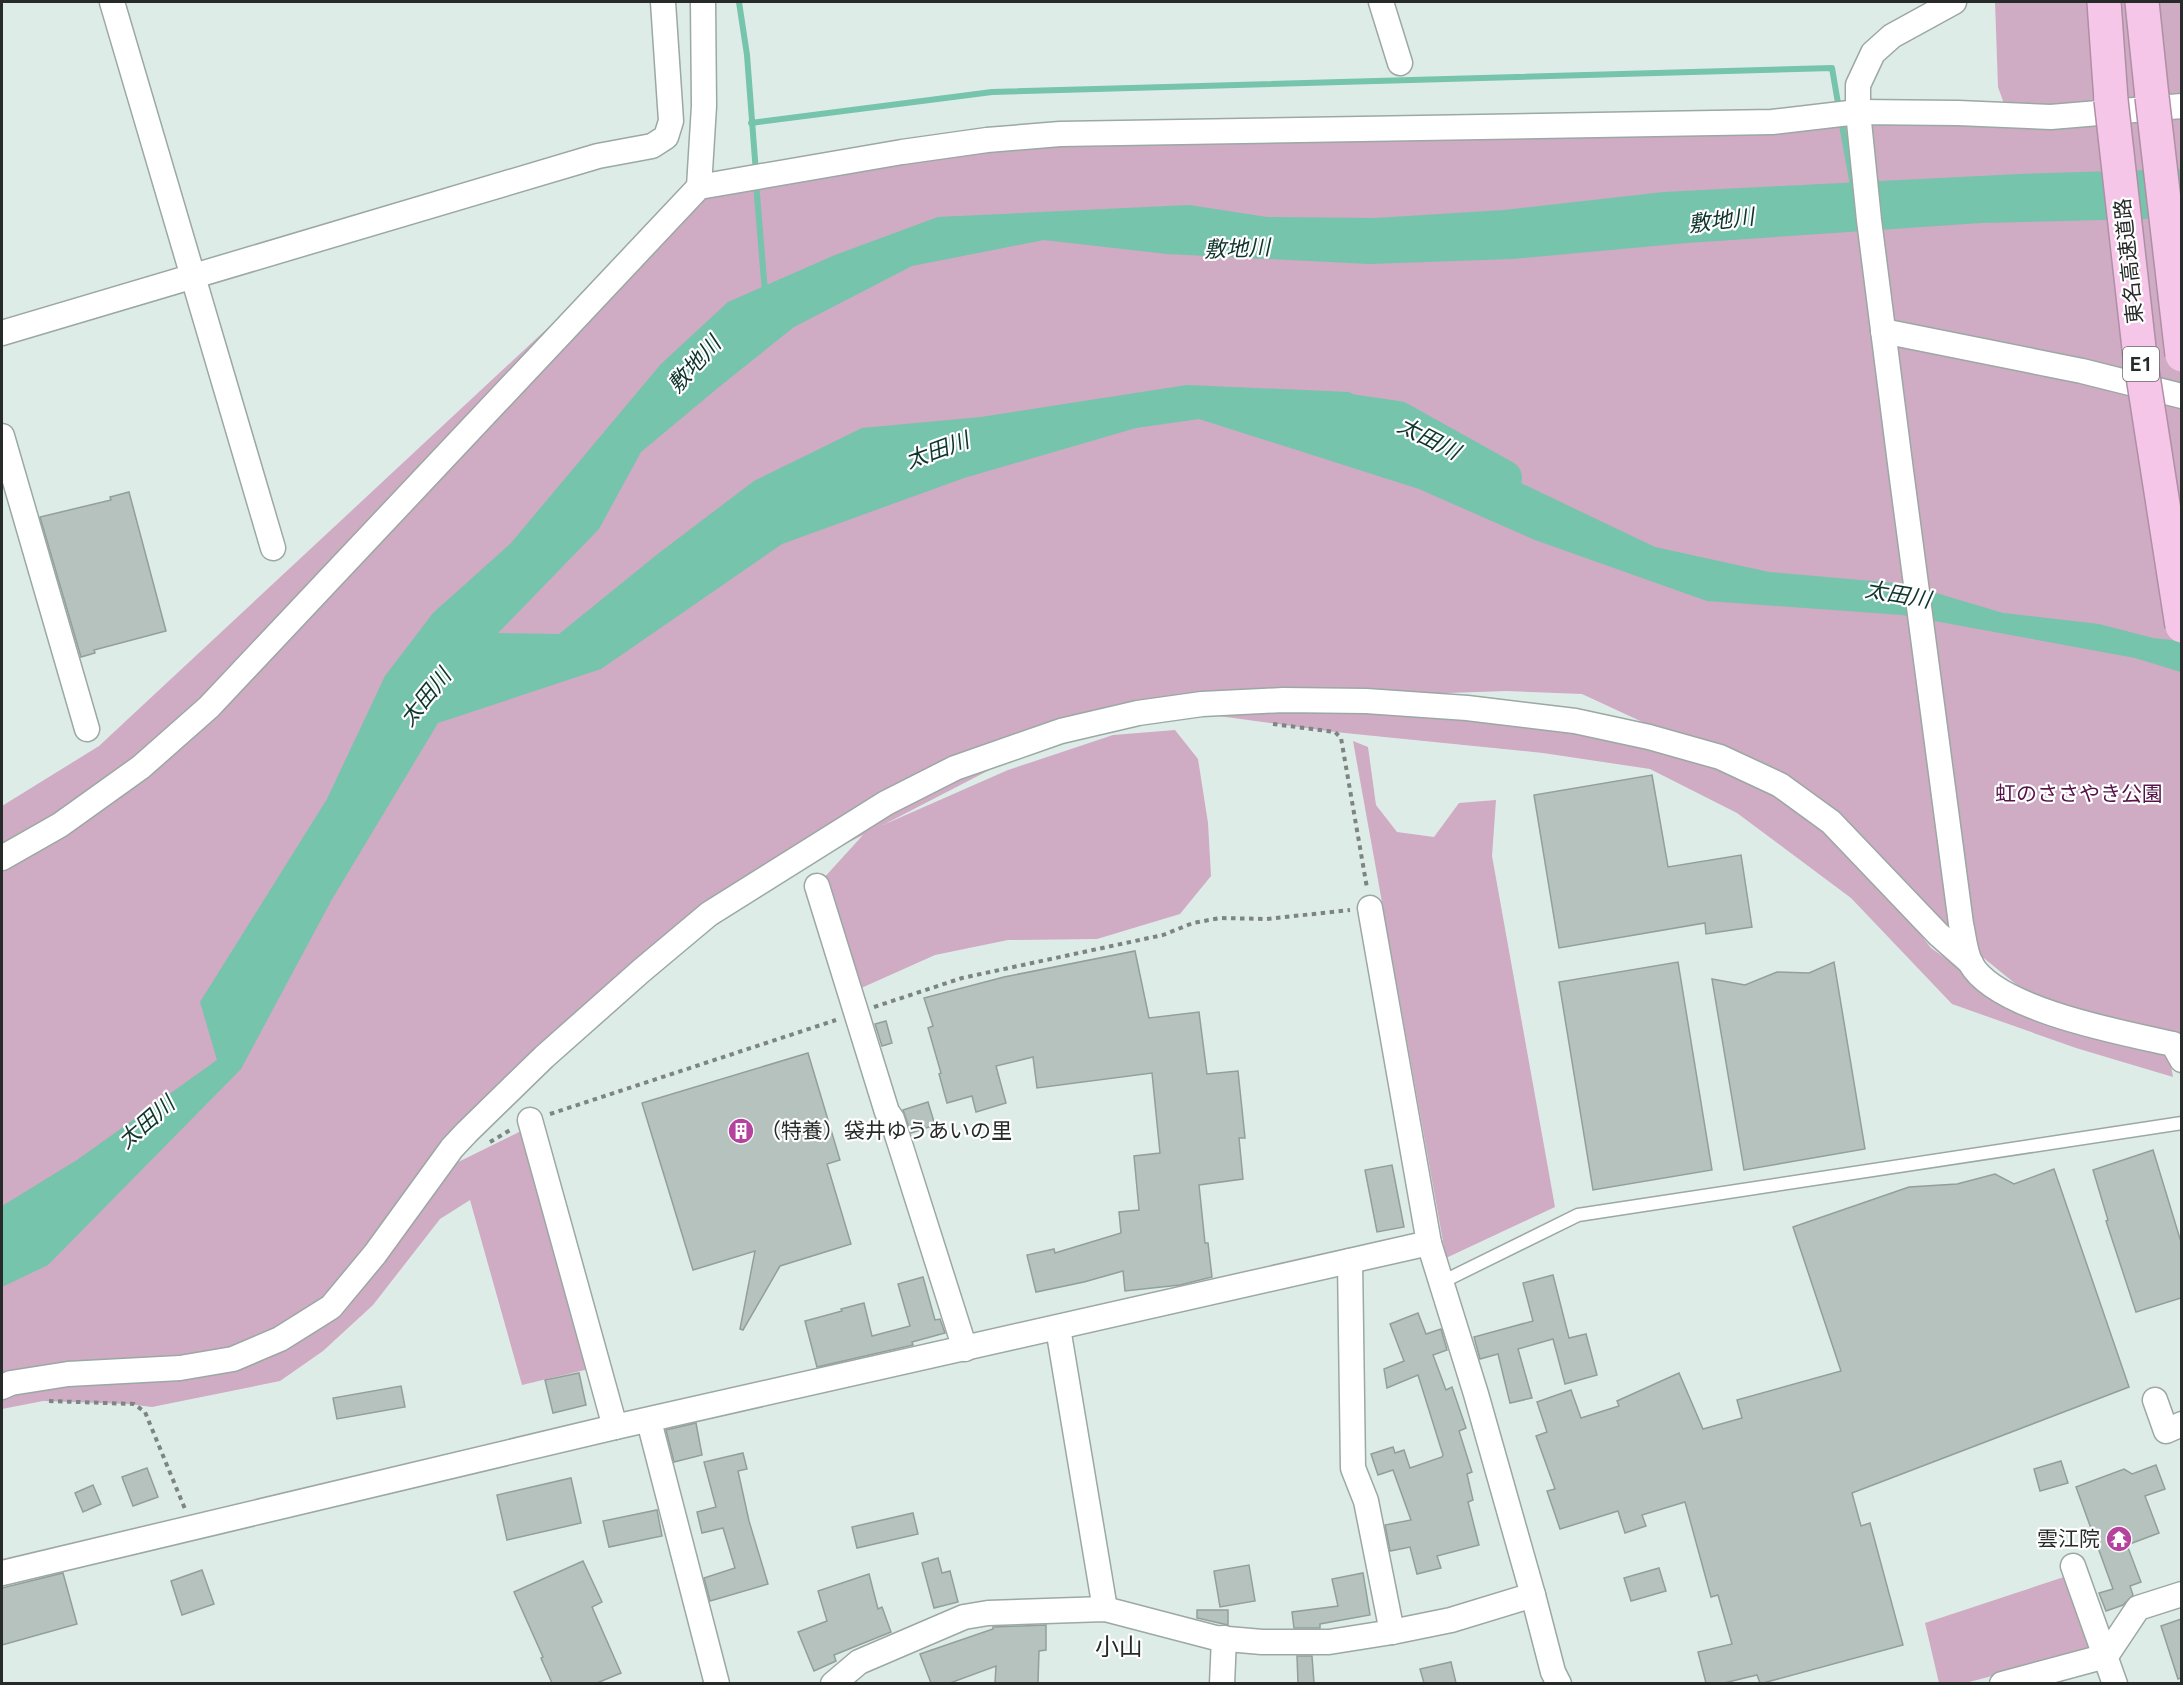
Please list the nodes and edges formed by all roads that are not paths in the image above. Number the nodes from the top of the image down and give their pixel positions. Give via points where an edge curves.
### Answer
1 (112, 2) edge
2 (663, 2) edge
3 (703, 2) edge
4 (1382, 2) edge
5 (1954, 2) edge
6 (2104, 2) edge
7 (2142, 2) edge
8 (1400, 63) dead end
9 (2167, 101) edge
10 (1858, 111) junction
11 (699, 187) junction
12 (192, 277) junction
13 (1883, 331) junction
14 (2, 333) edge
15 (2181, 355) edge
16 (2181, 396) edge
17 (2, 436) edge
18 (273, 548) dead end
19 (2181, 626) edge
20 (87, 729) dead end
21 (2, 858) edge
22 (817, 886) dead end
23 (1370, 908) road end
24 (1971, 963) junction
25 (2179, 1049) edge
26 (530, 1120) road end
27 (2181, 1123) edge
28 (1429, 1243) junction
29 (1350, 1261) junction
30 (1440, 1283) junction
31 (1058, 1328) junction
32 (965, 1349) junction
33 (2, 1387) edge
34 (2155, 1400) dead end
35 (649, 1421) junction
36 (2181, 1424) edge
37 (615, 1427) junction
38 (2073, 1566) dead end
39 (2, 1573) edge
40 (2181, 1594) edge
41 (1533, 1595) junction
42 (1105, 1609) junction
43 (1392, 1632) junction
44 (1224, 1638) junction
45 (2106, 1656) junction
46 (717, 1683) edge
47 (832, 1683) edge
48 (1222, 1683) edge
49 (1559, 1683) edge
50 (2002, 1683) edge
51 (2115, 1683) edge

1 - 12 street
2 - 12 street via 671,121 666,137 652,146 598,156
3 - 11 street via 704,106
4 - 8 street
5 - 10 street via 1892,36 1873,53 1858,85
6 - 19 highway, 東名高速道路 / E1, bridge via 2140,357
7 - 9 highway, 東名高速道路 / E1
9 - 10 street via 2051,117
9 - 15 highway, 東名高速道路 / E1, bridge
10 - 11 street via 1772,122 1060,134 902,152
10 - 13 street
11 - 21 street via 209,707 141,767 60,825
12 - 14 street
12 - 18 street
13 - 16 street via 2082,371
13 - 24 street via 1961,924
17 - 20 street
22 - 32 street
23 - 28 street
24 - 25 street via 1982,978 2054,1016
24 - 33 street via 1831,822 1780,785 1720,757 1575,721 1366,700 1202,704 1138,713 1062,731 955,768 886,803 709,914 544,1057 467,1132 331,1307 280,1339 233,1359 180,1368 68,1374
26 - 37 street
27 - 30 lane via 1578,1215
28 - 29 street
28 - 30 street
29 - 31 street
29 - 43 street via 1353,1468 1366,1501
30 - 41 street
31 - 32 street
31 - 42 street
32 - 35 street
34 - 36 street via 2166,1431
35 - 37 street
35 - 46 street
37 - 39 street
38 - 45 street
40 - 45 street via 2138,1608
41 - 43 street via 1451,1620
41 - 49 street via 1552,1672
42 - 44 street
42 - 47 street via 964,1617 859,1662
43 - 44 street via 1329,1642
44 - 48 street
45 - 50 street
45 - 51 street

